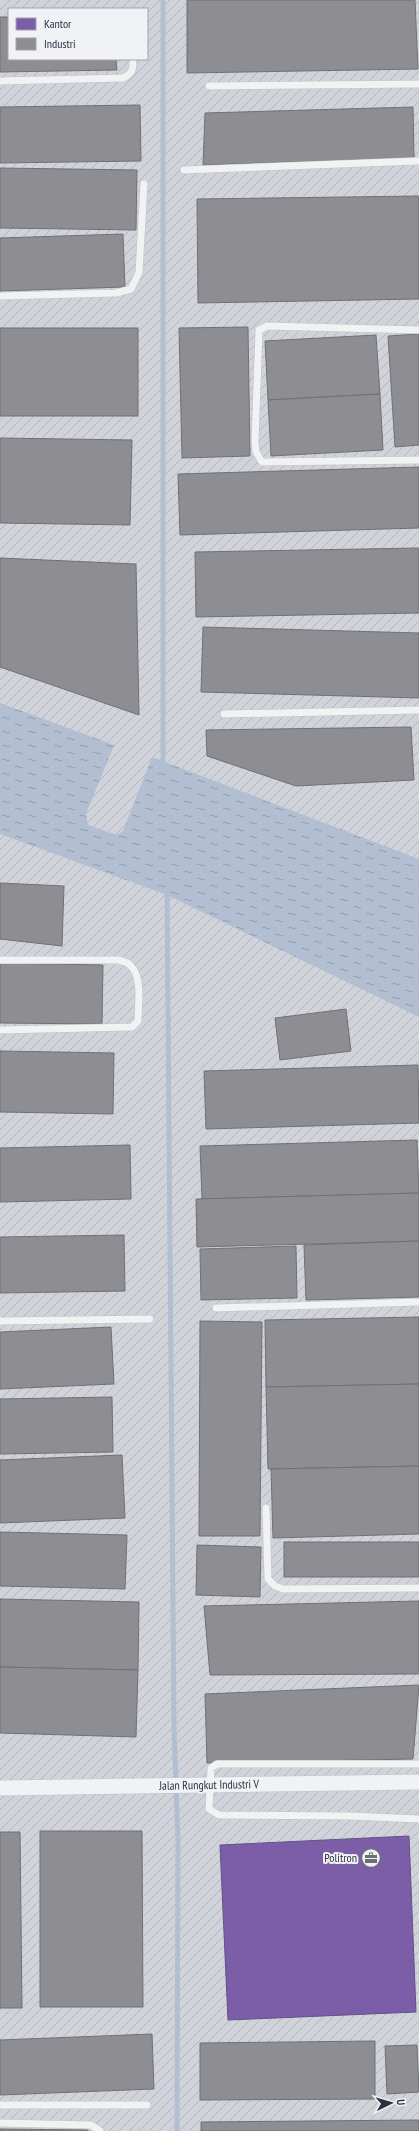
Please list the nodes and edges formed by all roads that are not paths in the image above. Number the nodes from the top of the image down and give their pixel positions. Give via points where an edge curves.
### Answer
1 (134, 60) edge
2 (0, 81) edge
3 (419, 84) edge
4 (209, 86) dead end
5 (419, 160) edge
6 (184, 170) dead end
7 (144, 184) dead end
8 (0, 296) edge
9 (419, 330) edge
10 (419, 460) edge
11 (419, 710) edge
12 (224, 714) dead end
13 (0, 960) edge
14 (0, 1030) edge
15 (419, 1302) edge
16 (216, 1308) dead end
17 (150, 1319) dead end
18 (0, 1321) edge
19 (266, 1508) dead end
20 (419, 1588) edge
21 (419, 1764) edge
22 (419, 1782) edge
23 (210, 1784) junction
24 (0, 1788) edge
25 (419, 1819) edge
26 (0, 2105) edge
27 (147, 2105) dead end
28 (0, 2124) edge
29 (100, 2131) edge

1 - 2 lane via 131,74 123,78
3 - 4 lane
5 - 6 lane
7 - 8 lane via 139,273 131,289 116,293
9 - 10 lane via 267,326 259,330 255,441 256,452 262,462
11 - 12 lane
13 - 14 lane via 118,960 129,964 137,974 139,1001 138,1021 132,1026
15 - 16 lane
17 - 18 lane
19 - 20 lane via 268,1579 275,1586 283,1589
21 - 23 lane via 217,1764 211,1768
22 - 23 street, Jalan Rungkut Industri V
23 - 24 street, Jalan Rungkut Industri V
23 - 25 lane via 209,1809 219,1816
26 - 27 lane
28 - 29 lane via 91,2125

